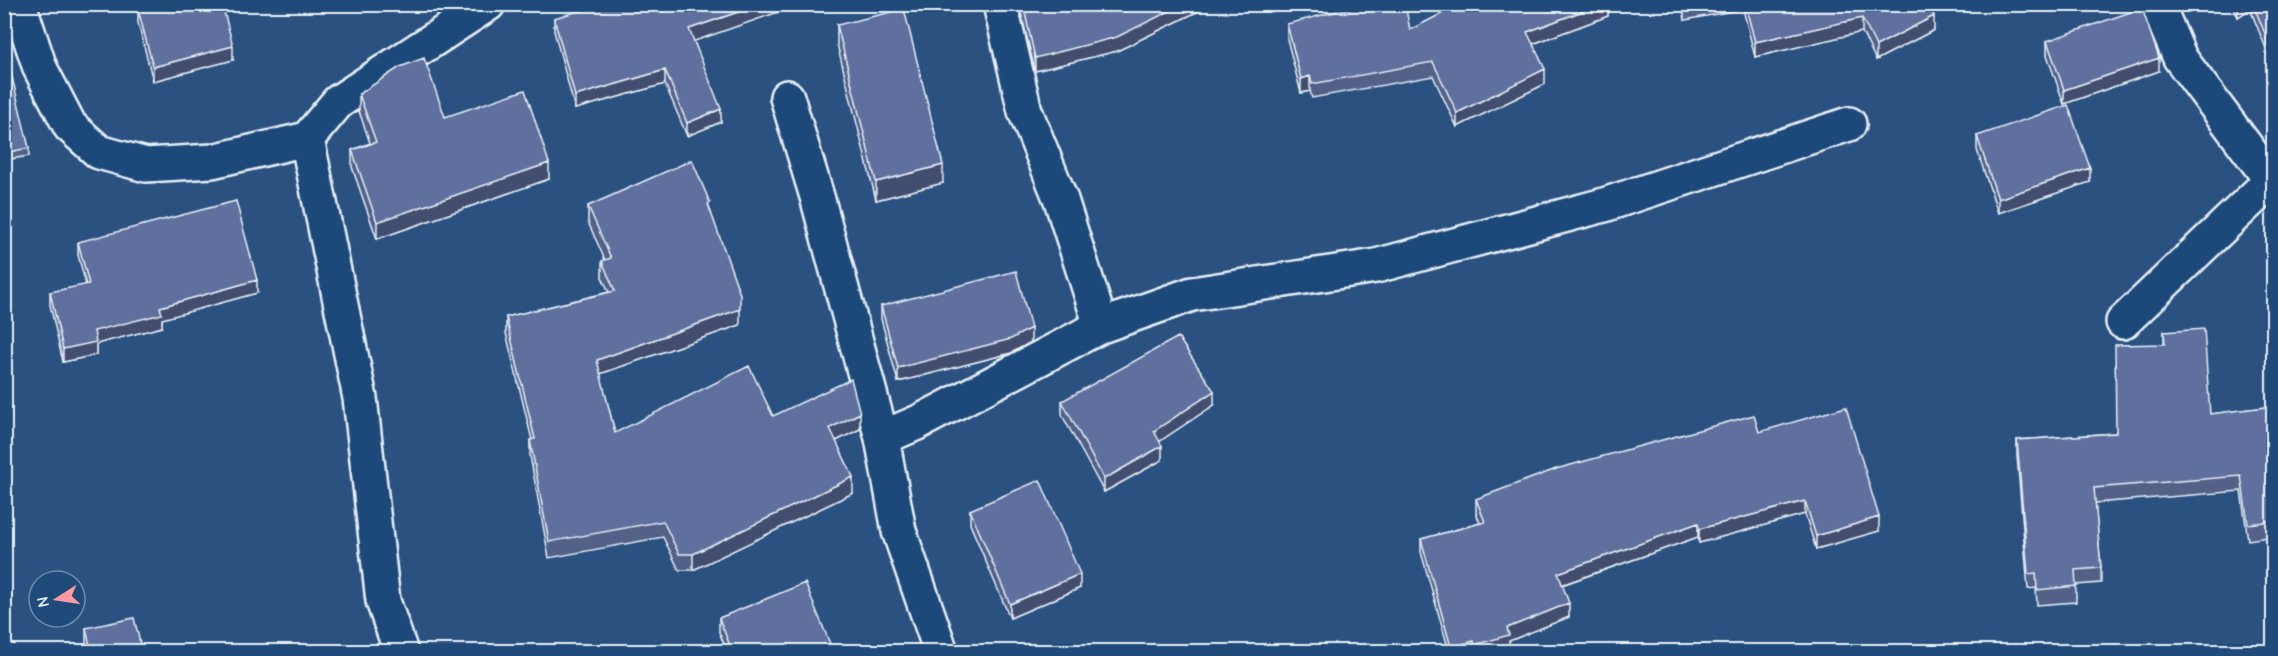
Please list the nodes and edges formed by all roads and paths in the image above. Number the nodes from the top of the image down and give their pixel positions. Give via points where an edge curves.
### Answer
1 (19, 4) edge
2 (488, 4) edge
3 (1000, 4) edge
4 (2157, 4) edge
5 (787, 97) dead end
6 (1849, 124) dead end
7 (307, 139) junction
8 (2272, 179) edge
9 (2123, 322) dead end
10 (1101, 326) junction
11 (882, 438) junction
12 (401, 651) edge
13 (941, 651) edge

1 - 7 street via 40,68 70,126 99,152 157,165 212,161
2 - 7 street via 338,102
3 - 10 street via 1025,111 1061,200
4 - 8 street via 2180,58
5 - 11 street
6 - 10 street via 1593,208 1376,266 1192,294
7 - 12 street via 360,398 382,601
8 - 9 street
10 - 11 street
11 - 13 street via 899,531

